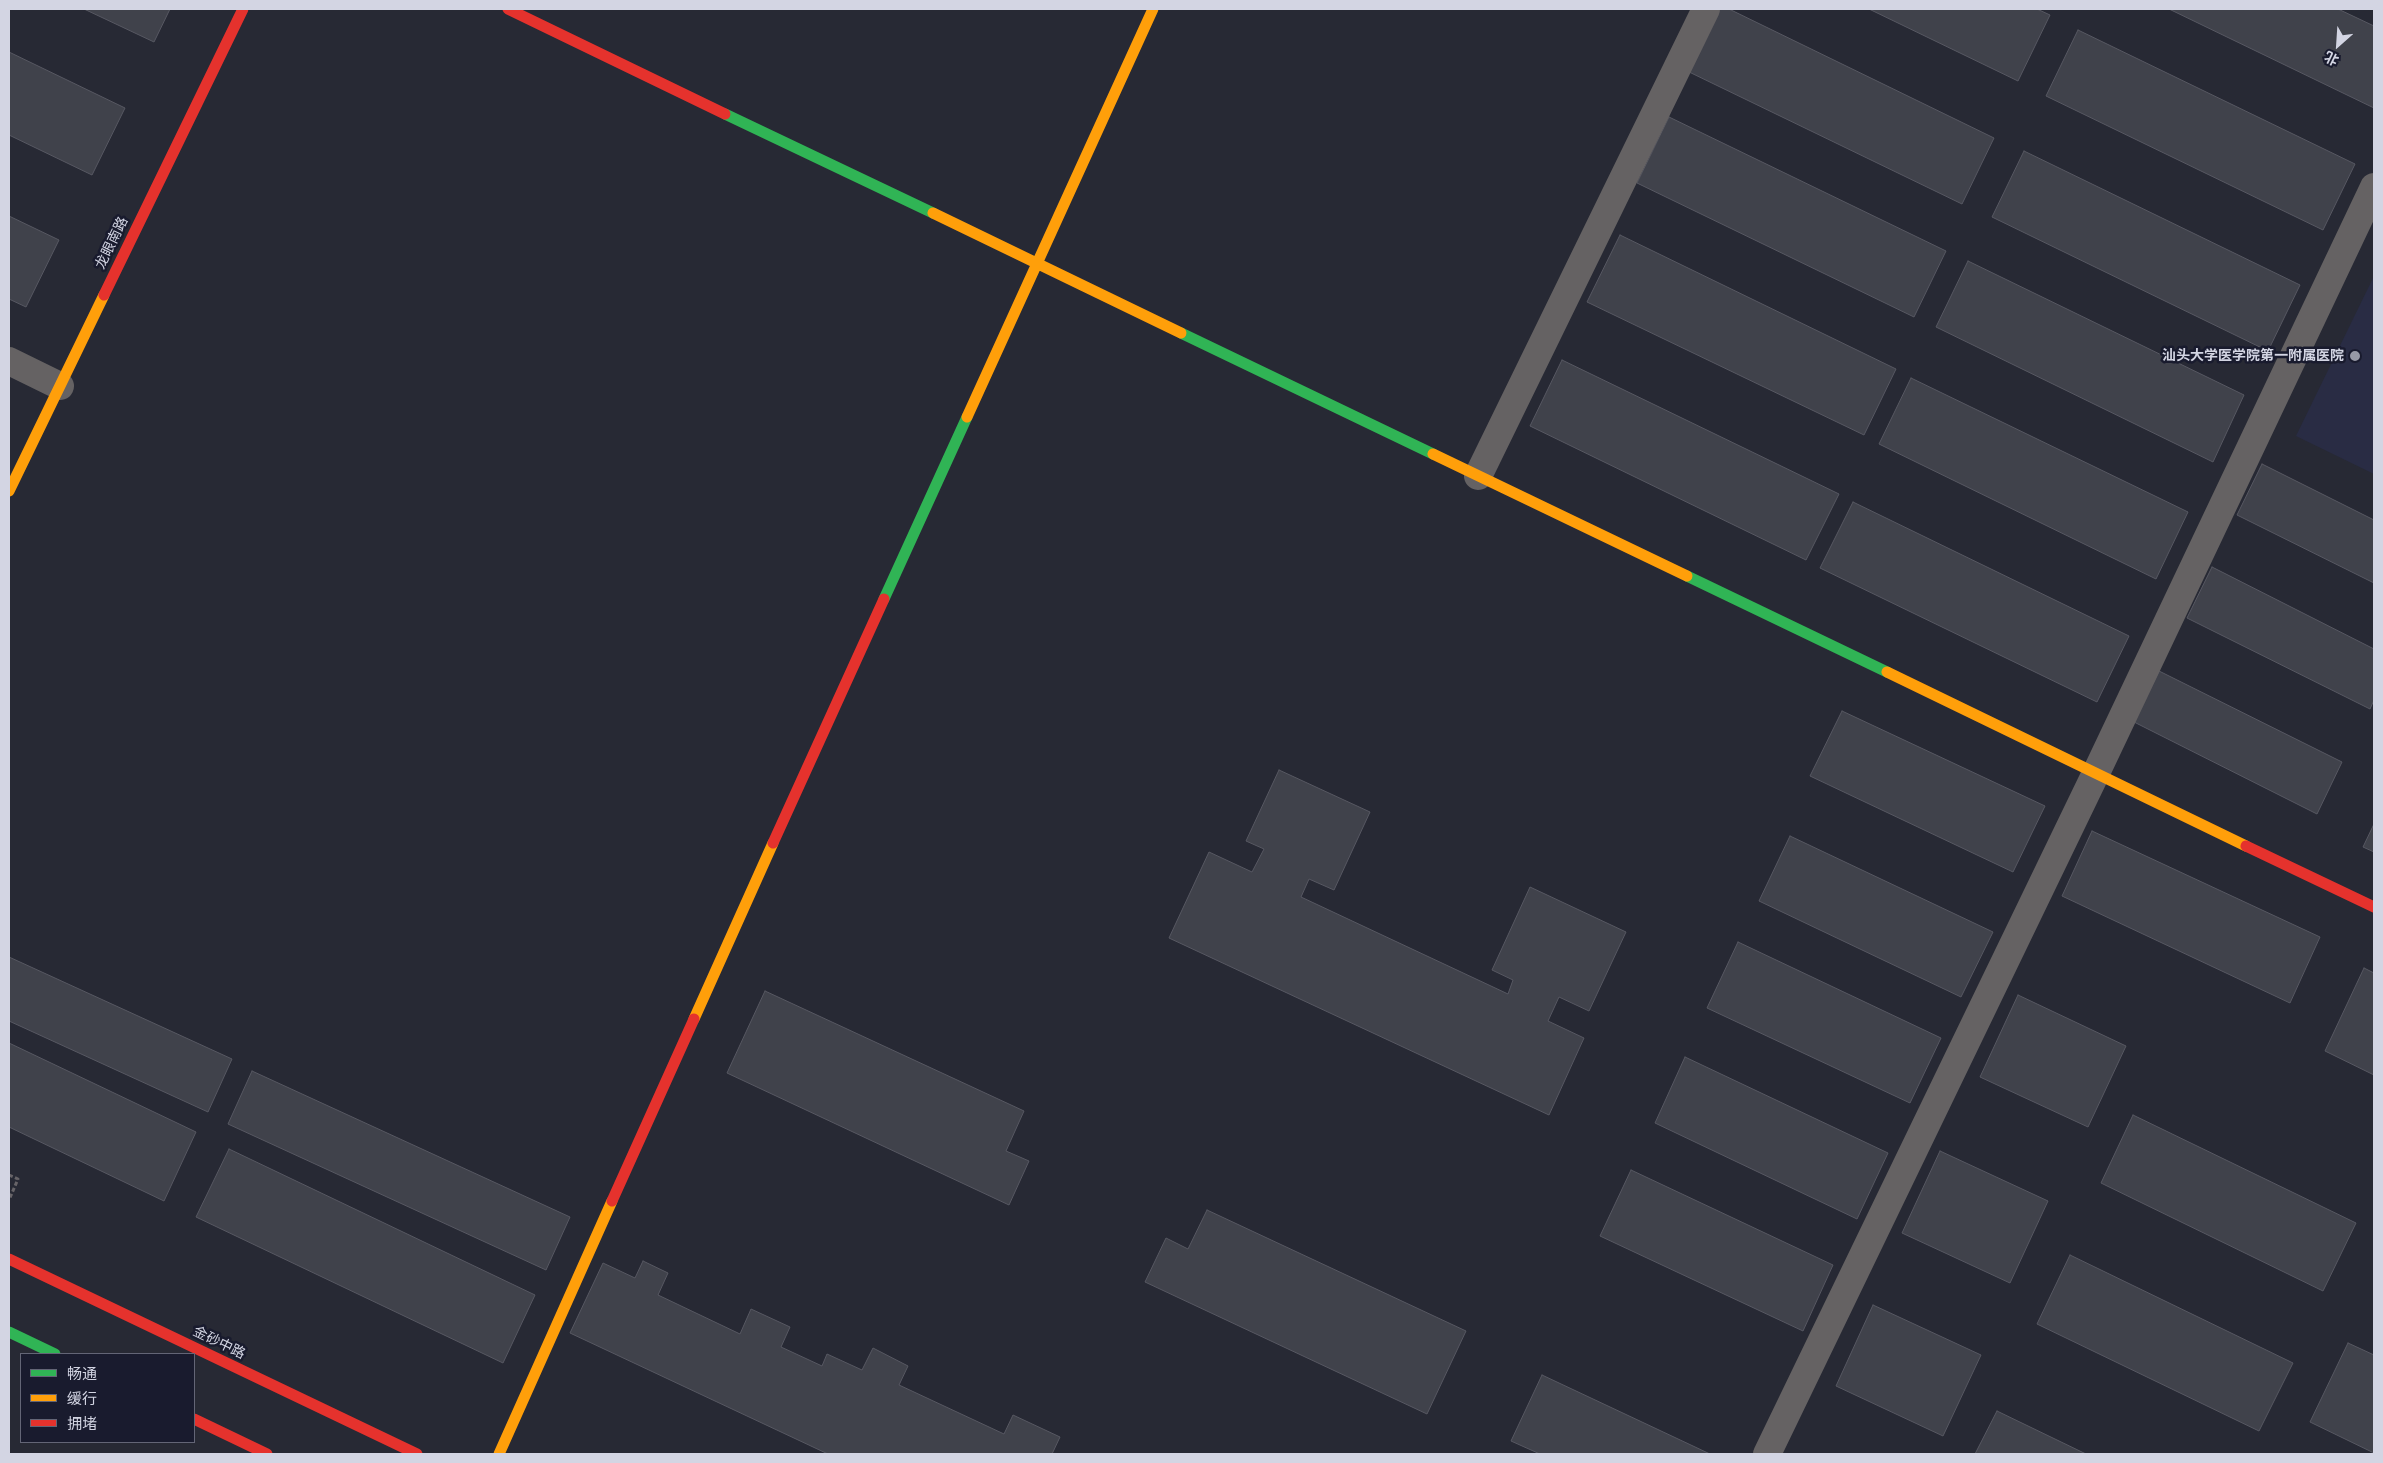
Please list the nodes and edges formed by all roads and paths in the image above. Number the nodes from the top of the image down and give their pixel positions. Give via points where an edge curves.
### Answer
1 (243, 9) edge
2 (508, 9) edge
3 (1153, 9) edge
4 (1706, 9) edge
5 (2374, 187) edge
6 (1036, 262) junction
7 (9, 361) edge
8 (60, 386) junction
9 (1478, 476) junction
10 (9, 491) edge
11 (2096, 774) junction
12 (2374, 907) edge
13 (9, 1175) edge
14 (9, 1200) edge
15 (9, 1259) edge
16 (9, 1332) edge
17 (53, 1353) edge
18 (195, 1420) edge
19 (268, 1454) edge
20 (417, 1454) edge
21 (498, 1454) edge
22 (1767, 1454) edge

1 - 8 street, 龙眼南路
2 - 6 street
3 - 6 street
4 - 9 street
5 - 11 street
6 - 9 street
6 - 21 street
7 - 8 street
8 - 10 street, 龙眼南路
9 - 11 street
11 - 12 street
11 - 22 street
13 - 14 path via 18,1179
15 - 20 street, 金砂中路
16 - 17 street
18 - 19 street

